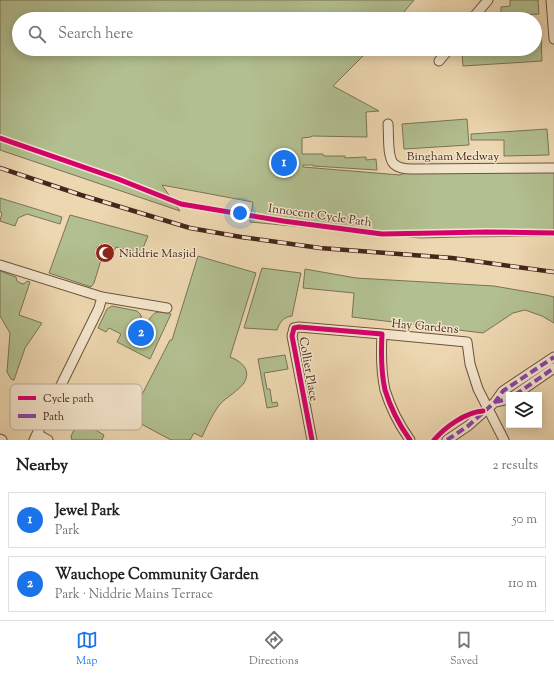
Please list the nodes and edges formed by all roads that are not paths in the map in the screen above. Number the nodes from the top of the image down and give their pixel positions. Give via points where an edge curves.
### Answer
1 (488, 0) edge
2 (551, 0) edge
3 (478, 12) edge
4 (554, 39) edge
5 (443, 56) edge
6 (439, 61) dead end
7 (388, 124) dead end
8 (554, 168) edge
9 (0, 265) edge
10 (102, 297) junction
11 (167, 308) dead end
12 (344, 331) joint
13 (382, 334) junction
14 (554, 357) edge
15 (554, 368) edge
16 (61, 384) edge
17 (519, 392) edge
18 (506, 400) edge
19 (492, 405) junction
20 (35, 437) edge
21 (48, 440) edge
22 (312, 440) edge
23 (410, 440) edge
24 (447, 440) edge
25 (504, 440) edge

1 - 3 street
2 - 4 street
5 - 6 street
7 - 8 street, Bingham Medway via 390,158 393,164 403,168
9 - 10 street
10 - 11 street
10 - 16 street via 99,308
12 - 13 street, Hay Gardens
12 - 22 street, Collier Place via 304,327 294,328 292,331
13 - 19 street, Hay Gardens via 468,342 470,364 478,389
13 - 23 street, Hay Gardens via 381,357 386,390 401,427
14 - 19 street via 503,390
15 - 17 street
18 - 19 street
19 - 24 street
19 - 25 street, Hay Gardens
20 - 21 street

